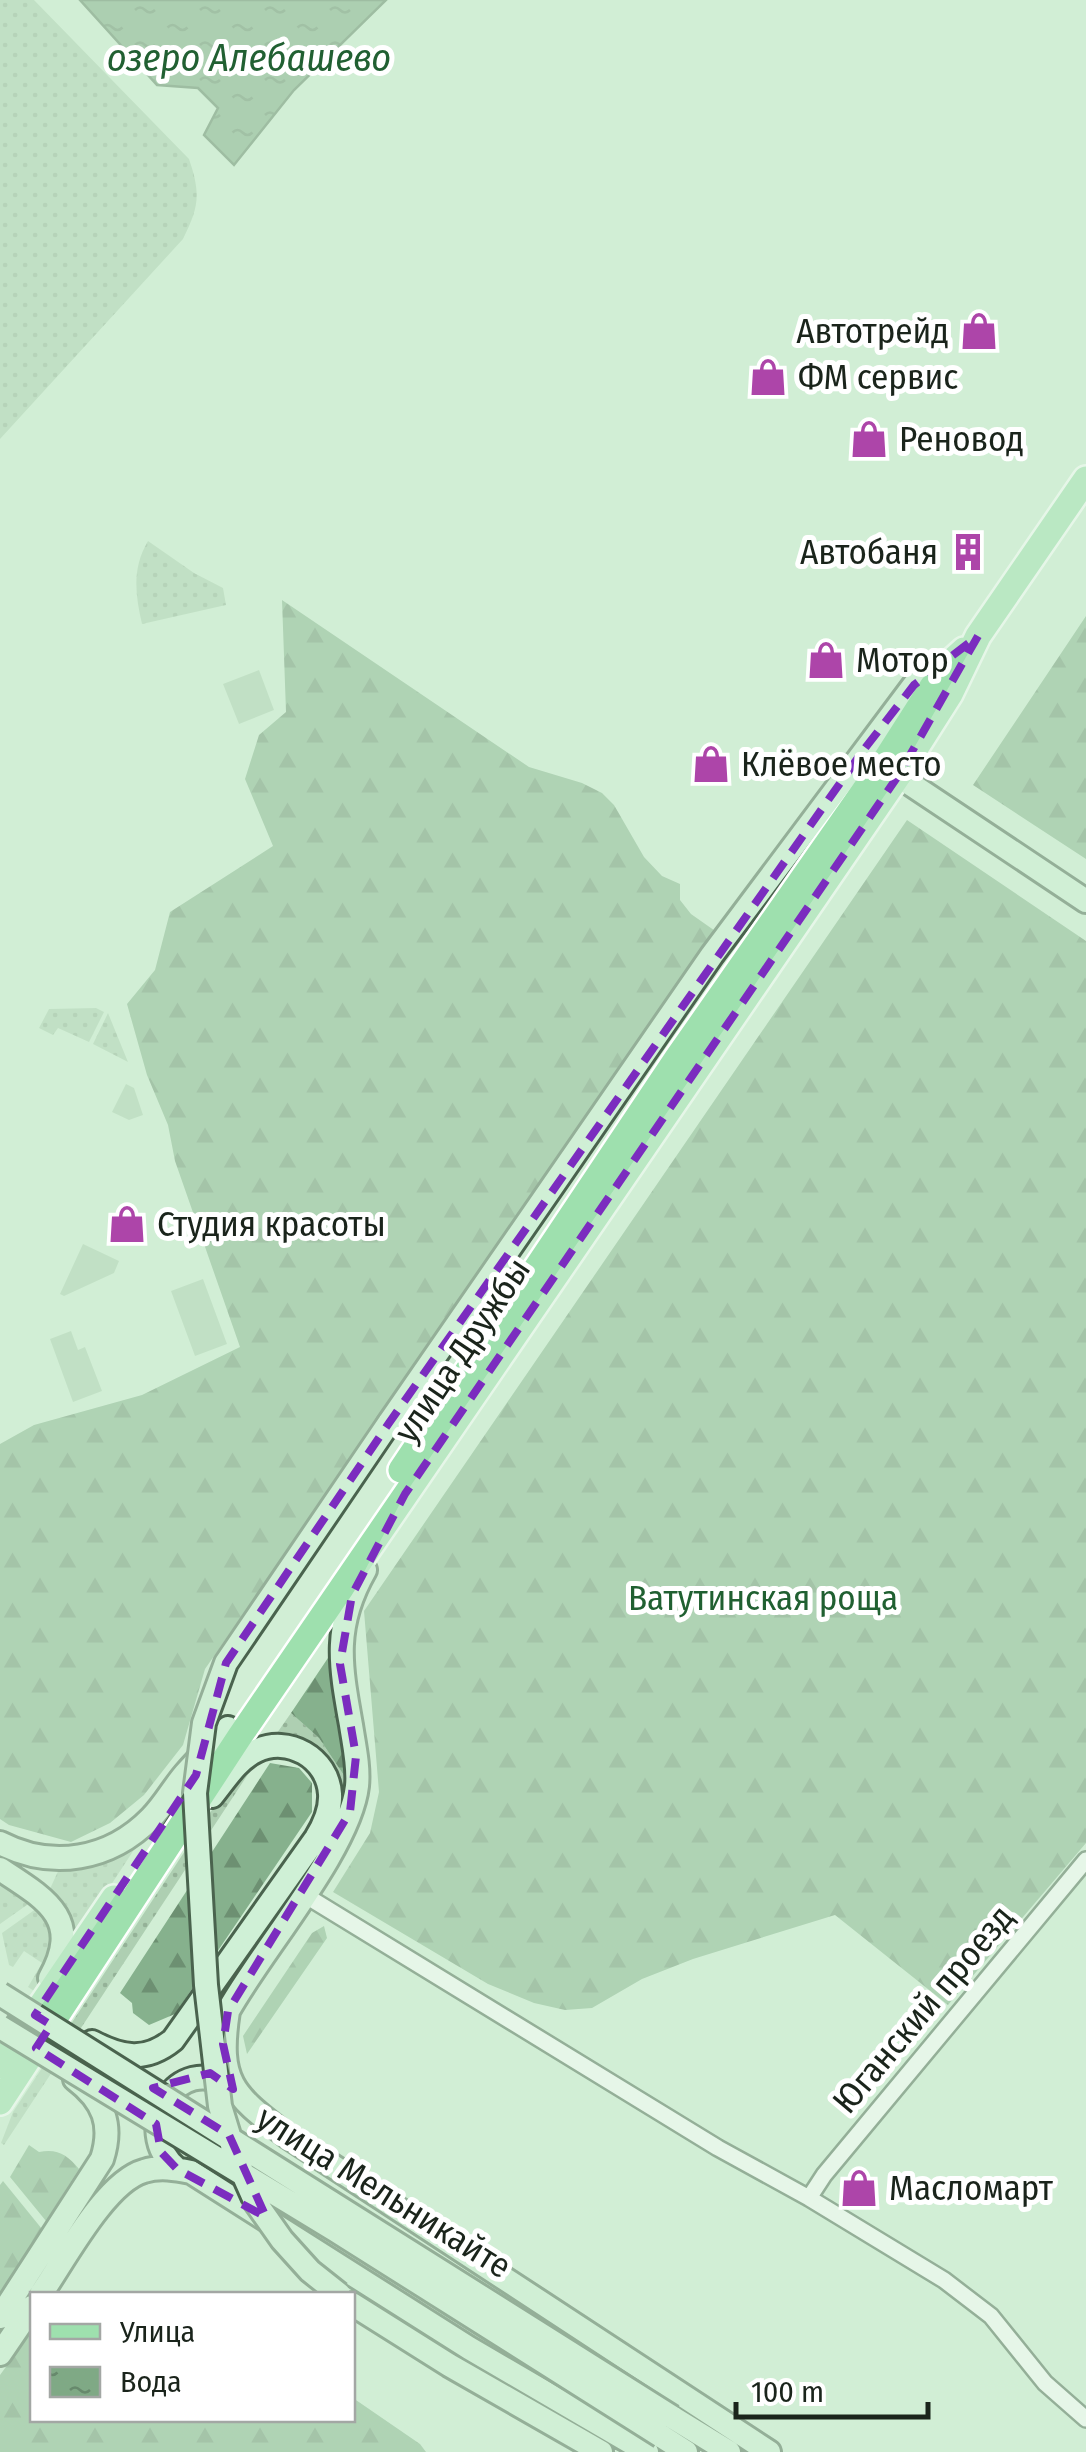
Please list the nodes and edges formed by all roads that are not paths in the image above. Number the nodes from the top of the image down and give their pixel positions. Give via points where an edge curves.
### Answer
1 (1086, 479) edge
2 (978, 636) junction
3 (880, 764) junction
4 (1086, 901) edge
5 (405, 1494) junction
6 (228, 1728) junction
7 (0, 1843) edge
8 (165, 1852) junction
9 (1086, 1860) edge
10 (0, 1868) edge
11 (303, 1894) junction
12 (0, 1994) edge
13 (30, 2023) junction
14 (0, 2027) edge
15 (68, 2035) junction
16 (54, 2059) junction
17 (0, 2066) edge
18 (233, 2090) junction
19 (0, 2102) edge
20 (178, 2169) junction
21 (809, 2198) junction
22 (42, 2292) edge
23 (336, 2292) edge
24 (355, 2306) edge
25 (30, 2309) edge
26 (0, 2317) edge
27 (0, 2354) edge
28 (1086, 2420) edge
29 (660, 2435) edge
30 (601, 2452) edge
31 (686, 2452) edge
32 (729, 2452) edge
33 (768, 2452) edge

1 - 2 main road, улица Дружбы
2 - 3 main road, улица Дружбы via 944,668
2 - 3 main road, улица Дружбы via 950,694
3 - 4 main road
3 - 5 main road, улица Дружбы
3 - 6 main road, улица Дружбы
3 - 23 main road, bridge via 712,955 226,1664 204,1723 195,1792 220,2106 256,2203 310,2271
5 - 8 main road, улица Дружбы
5 - 11 main road via 344,1616 340,1664 357,1787 340,1838
6 - 7 main road via 155,1815 101,1852 58,1860
6 - 13 main road, улица Дружбы
8 - 15 main road, bridge via 254,1752 276,1745 300,1750 322,1769 329,1807 316,1838 186,2024 147,2056 113,2054
8 - 19 main road, улица Дружбы
9 - 21 street, Юганский проезд
10 - 13 main road via 43,1898 62,1924 64,1946
11 - 18 main road via 228,2011 223,2044
11 - 21 street
12 - 15 main road, улица Мельникайте, bridge
13 - 17 main road, улица Дружбы
14 - 16 main road, улица Мельникайте, bridge
15 - 29 main road, улица Мельникайте, bridge
16 - 26 main road, bridge via 104,2110 108,2141
16 - 29 main road, улица Мельникайте, bridge
18 - 20 main road via 205,2075 165,2100 156,2140
18 - 33 main road via 287,2136
20 - 22 main road via 144,2171 112,2192
20 - 29 main road via 207,2180 469,2348
21 - 28 street via 944,2280 990,2316 1045,2384
24 - 30 main road
25 - 27 main road
29 - 31 main road, улица Мельникайте
29 - 32 main road, улица Мельникайте

